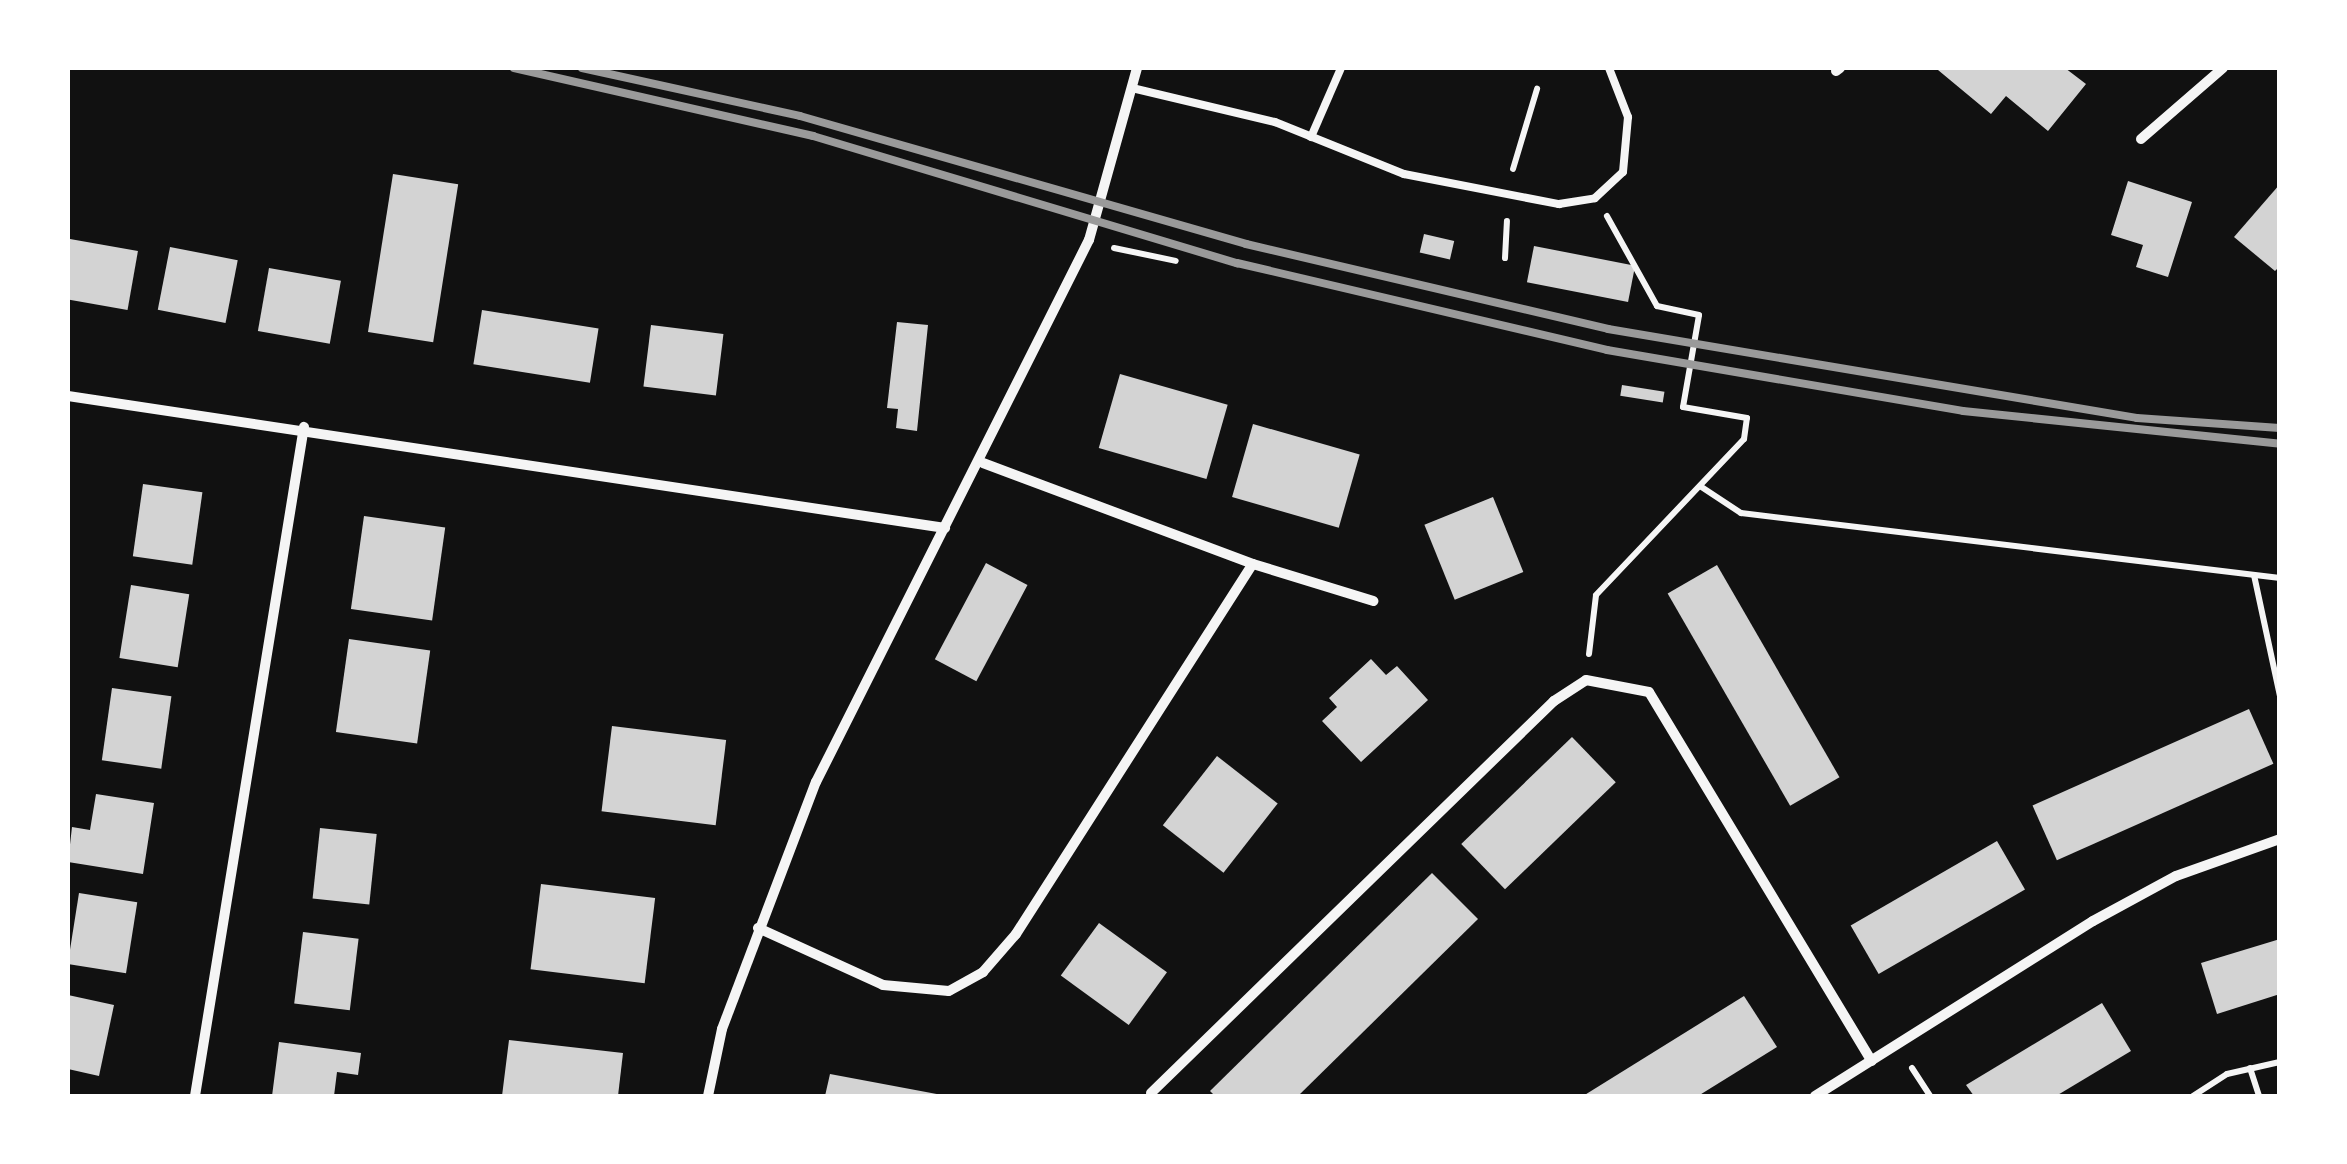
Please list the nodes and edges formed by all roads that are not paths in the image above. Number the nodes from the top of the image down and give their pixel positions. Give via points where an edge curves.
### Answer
1 (1137, 68) edge
2 (1341, 68) edge
3 (1610, 68) edge
4 (2223, 68) edge
5 (1132, 88) junction
6 (1311, 137) junction
7 (2141, 139) dead end
8 (68, 396) edge
9 (304, 427) junction
10 (983, 463) junction
11 (946, 528) junction
12 (1253, 564) junction
13 (1373, 601) dead end
14 (2280, 839) edge
15 (758, 928) junction
16 (1872, 1061) junction
17 (1151, 1093) dead end
18 (195, 1096) edge
19 (708, 1096) edge
20 (1815, 1096) edge

1 - 5 street
2 - 6 lane
3 - 6 lane via 1628,147 1623,172 1595,198 1509,200
4 - 7 street
5 - 6 lane
5 - 10 street via 1090,240
8 - 9 street
9 - 11 street
9 - 18 street
10 - 11 street
10 - 12 street
11 - 15 street via 816,782
12 - 13 street
12 - 15 street via 983,972 921,993
14 - 16 street via 2176,876 2093,921
15 - 19 street
16 - 17 street via 1649,692 1586,680 1554,701
16 - 20 street

